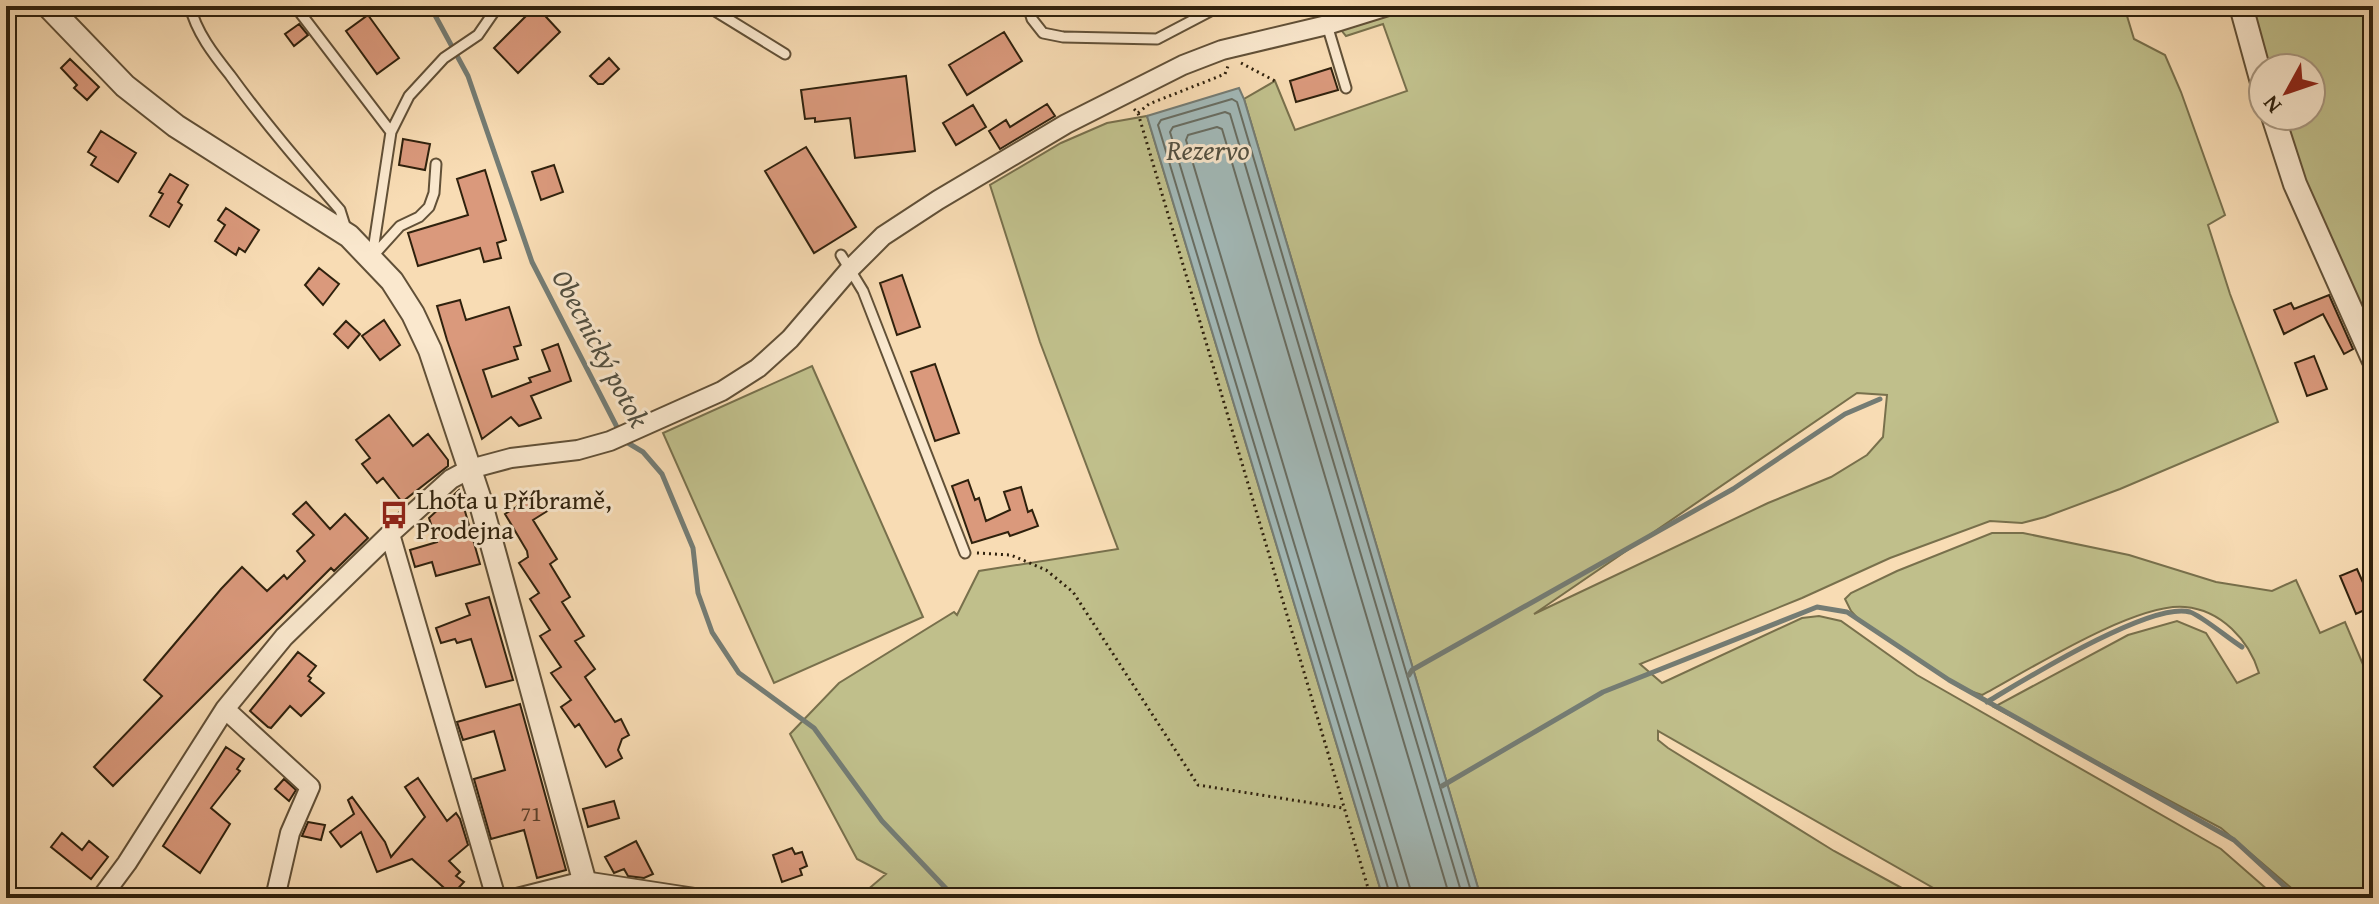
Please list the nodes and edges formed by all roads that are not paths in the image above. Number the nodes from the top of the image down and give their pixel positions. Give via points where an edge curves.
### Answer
1 (48, 6) edge
2 (190, 6) edge
3 (295, 6) edge
4 (498, 6) edge
5 (707, 6) edge
6 (1028, 6) edge
7 (1220, 6) edge
8 (1388, 6) edge
9 (2241, 6) edge
10 (1327, 25) junction
11 (2254, 52) edge
12 (785, 54) dead end
13 (1346, 88) dead end
14 (391, 132) junction
15 (2278, 132) edge
16 (436, 164) dead end
17 (349, 236) junction
18 (372, 257) junction
19 (846, 262) junction
20 (2373, 359) edge
21 (470, 469) junction
22 (390, 534) junction
23 (965, 553) road end
24 (225, 709) junction
25 (586, 890) edge
26 (101, 898) edge
27 (275, 898) edge
28 (496, 898) edge
29 (517, 898) edge
30 (695, 898) edge

1 - 17 street via 125,86 176,126
2 - 17 lane via 214,54 340,210
3 - 14 lane
4 - 14 lane via 478,35 444,58 409,96
5 - 12 lane
6 - 7 lane via 1043,33 1157,39
8 - 10 street
9 - 11 street
10 - 13 lane
10 - 19 street via 1222,50 1183,65 1066,124
14 - 18 lane
15 - 20 street via 2295,184
16 - 18 lane via 429,207 400,226
17 - 18 street
18 - 21 street via 413,314 430,350
19 - 21 street via 790,339 722,391 610,441
19 - 23 lane via 863,291
21 - 22 street via 451,479
21 - 25 street
22 - 24 street via 284,637
22 - 28 street
24 - 26 street
24 - 27 street via 310,787 290,833
25 - 29 street
25 - 30 street

